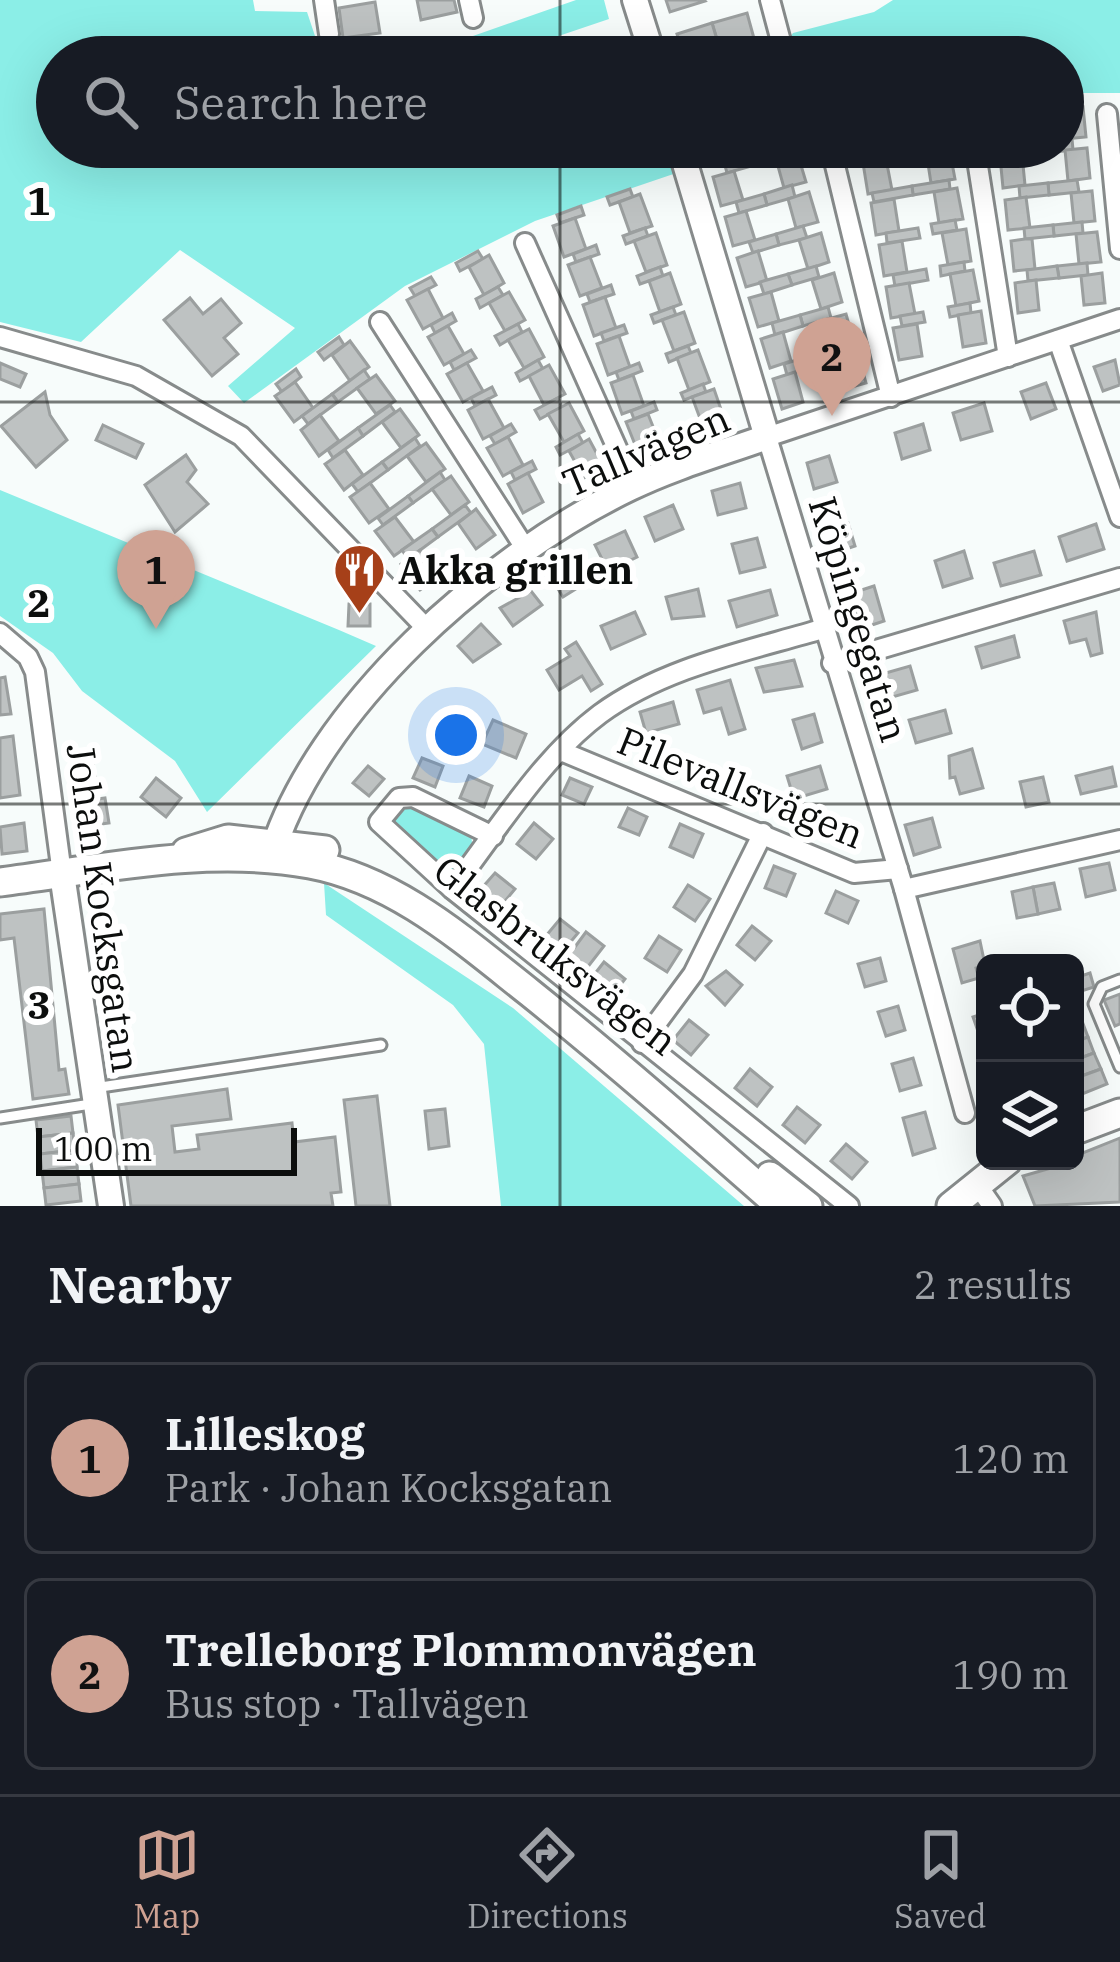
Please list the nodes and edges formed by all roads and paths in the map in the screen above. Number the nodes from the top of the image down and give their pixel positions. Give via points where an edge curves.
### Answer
1 (324, 0) edge
2 (635, 0) edge
3 (770, 0) edge
4 (329, 34) dead end
5 (646, 36) edge
6 (780, 36) edge
7 (1108, 114) dead end
8 (686, 168) edge
9 (836, 168) edge
10 (978, 168) edge
11 (525, 243) dead end
12 (1120, 249) edge
13 (1120, 320) edge
14 (380, 322) dead end
15 (0, 337) edge
16 (1058, 340) junction
17 (1008, 357) junction
18 (891, 397) junction
19 (767, 437) junction
20 (634, 486) junction
21 (1120, 517) edge
22 (525, 548) junction
23 (1120, 578) edge
24 (822, 629) junction
25 (428, 630) junction
26 (0, 633) edge
27 (832, 663) junction
28 (561, 751) junction
29 (763, 833) junction
30 (493, 836) junction
31 (1120, 840) edge
32 (273, 851) junction
33 (62, 874) junction
34 (901, 879) junction
35 (0, 882) edge
36 (452, 889) junction
37 (1120, 980) edge
38 (641, 1043) junction
39 (381, 1045) dead end
40 (1120, 1067) edge
41 (95, 1096) junction
42 (965, 1113) dead end
43 (1120, 1113) edge
44 (0, 1118) edge
45 (1084, 1127) edge
46 (1001, 1170) edge
47 (984, 1195) edge
48 (111, 1206) edge
49 (780, 1206) edge
50 (808, 1206) edge
51 (849, 1206) edge
52 (951, 1206) edge

1 - 4 street
2 - 5 street
3 - 6 street
7 - 12 street
8 - 19 street, Köpingegatan
9 - 18 street
10 - 17 street
11 - 20 street
13 - 16 street, Tallvägen
14 - 22 street
15 - 25 street via 136,376 242,436
16 - 17 street, Tallvägen
16 - 21 street
17 - 18 street, Tallvägen
18 - 19 street, Tallvägen
19 - 20 street, Tallvägen
19 - 24 street, Köpingegatan
20 - 22 street, Tallvägen
22 - 25 street, Tallvägen
23 - 27 street
24 - 27 street, Köpingegatan
24 - 28 street via 649,686 598,715
25 - 32 street, Tallvägen via 304,772
26 - 33 street, Johan Kocksgatan via 35,673
27 - 34 street, Köpingegatan
28 - 29 street, Pilevallsvägen
28 - 30 street
29 - 34 street, Pilevallsvägen via 854,873
29 - 38 street via 693,974
30 - 36 street
30 - 36 street via 413,797 399,798 379,822
31 - 34 street, Pilevallsvägen
32 - 33 main road, Glasbruksvägen
32 - 49 main road, Glasbruksvägen via 406,901 615,1061
32 - 50 main road, Glasbruksvägen via 339,854 434,903
33 - 35 main road, Glasbruksvägen
33 - 41 street, Johan Kocksgatan
34 - 42 street, Köpingegatan
36 - 38 street
37 - 40 lane via 1094,997
38 - 51 street
39 - 41 lane
41 - 44 lane
41 - 48 street, Johan Kocksgatan
43 - 45 main road
46 - 47 main road
47 - 52 main road

